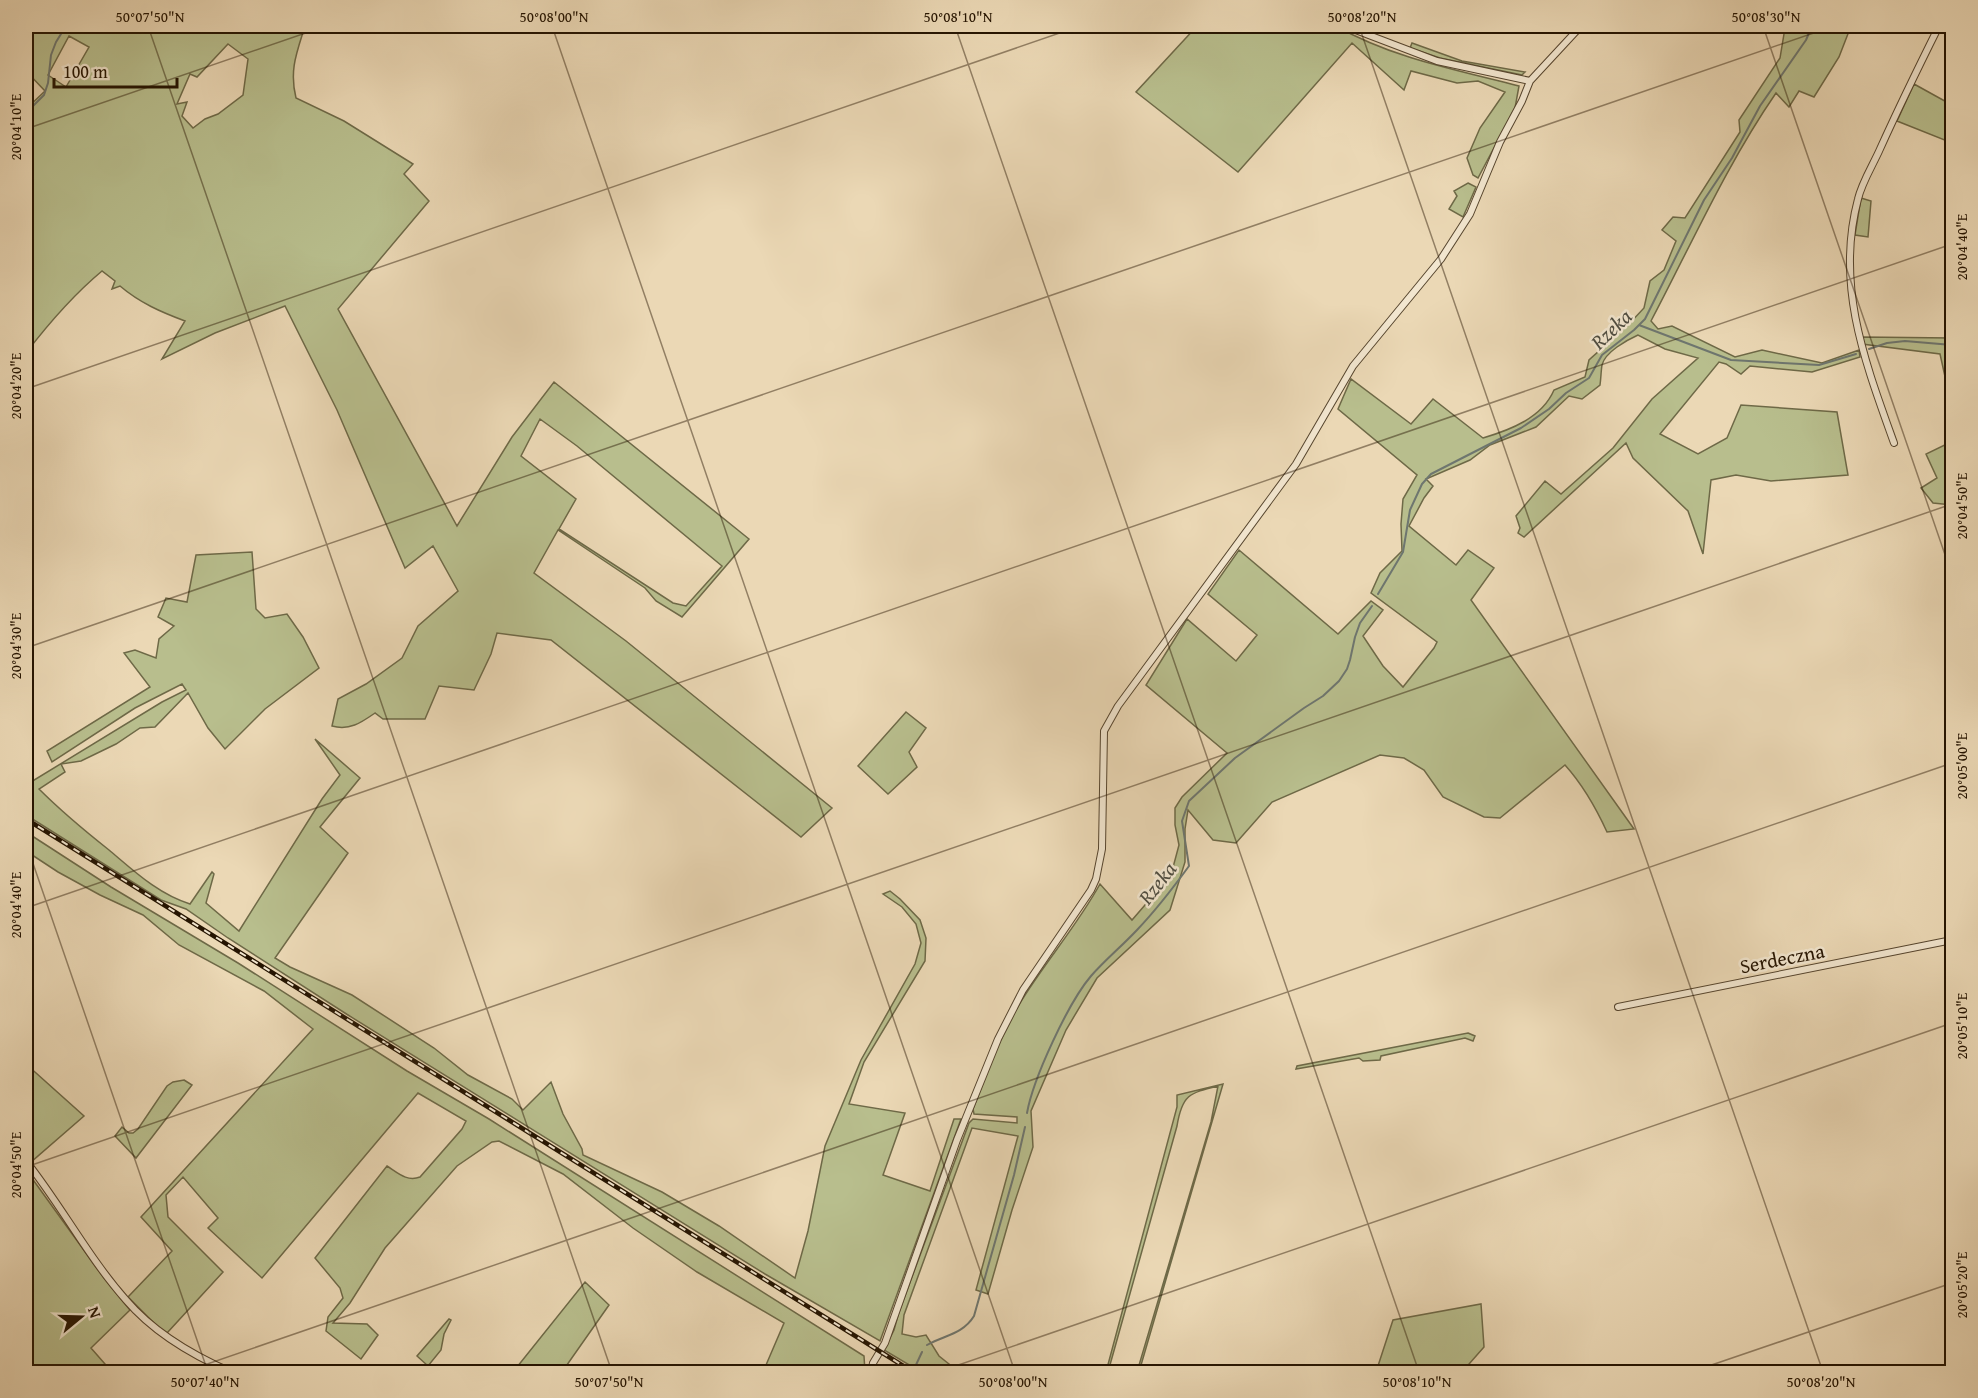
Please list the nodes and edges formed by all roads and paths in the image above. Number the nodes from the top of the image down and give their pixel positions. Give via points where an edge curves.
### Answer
1 (1345, 26) edge
2 (1581, 26) edge
3 (1939, 26) edge
4 (1530, 81) junction
5 (1894, 443) dead end
6 (1953, 940) edge
7 (1618, 1006) dead end
8 (26, 1161) edge
9 (226, 1372) edge
10 (871, 1372) edge

1 - 4 street via 1437,61
2 - 4 street
3 - 5 street via 1858,197 1852,228 1854,313 1864,358
4 - 10 street via 1470,214 1441,259 1353,366 1296,464 1118,706 1104,731 1102,849 1096,879 1023,990 998,1039
6 - 7 street, Serdeczna
8 - 9 street via 131,1305 183,1349

